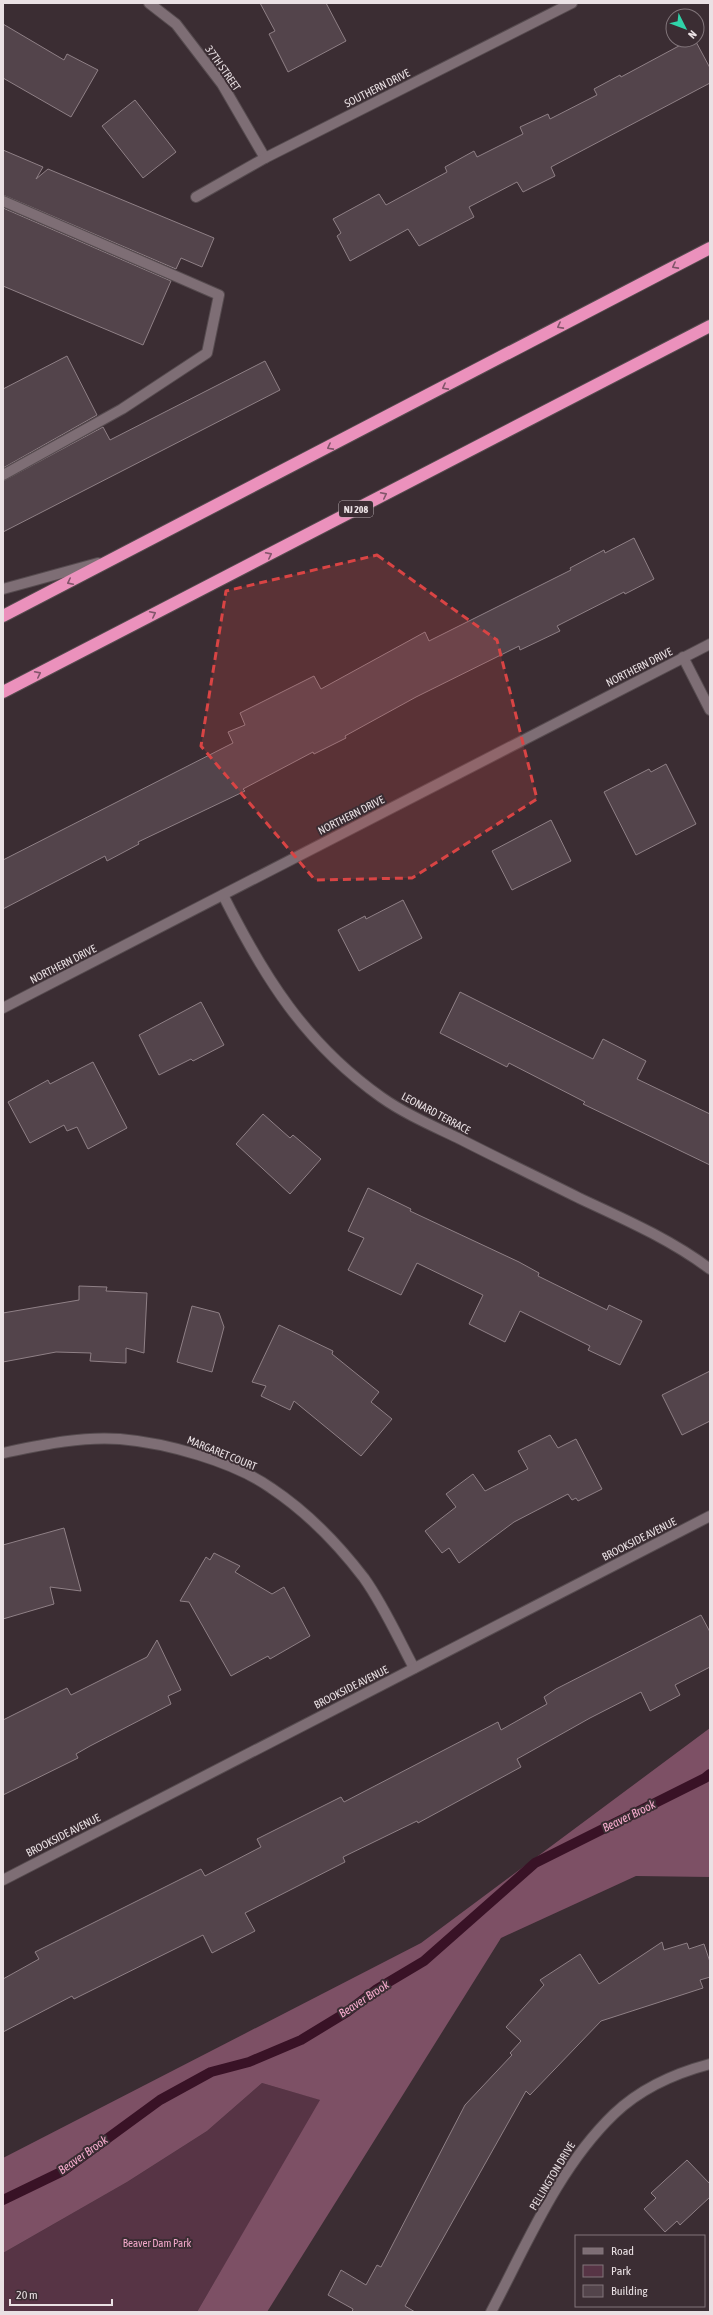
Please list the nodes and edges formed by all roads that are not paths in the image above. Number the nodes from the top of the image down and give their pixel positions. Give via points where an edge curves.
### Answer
1 (149, 3) edge
2 (572, 3) edge
3 (265, 158) junction
4 (196, 197) dead end
5 (3, 201) edge
6 (710, 248) edge
7 (710, 326) edge
8 (3, 475) edge
9 (117, 558) junction
10 (3, 589) edge
11 (3, 616) edge
12 (710, 644) edge
13 (683, 657) junction
14 (3, 692) edge
15 (710, 710) edge
16 (223, 895) junction
17 (3, 1008) edge
18 (710, 1269) edge
19 (3, 1453) edge
20 (710, 1516) edge
21 (414, 1668) junction
22 (3, 1880) edge
23 (710, 2064) edge
24 (491, 2312) edge

1 - 3 street, 37TH STREET via 176,24 222,84
2 - 3 street, SOUTHERN DRIVE
3 - 4 street, SOUTHERN DRIVE
5 - 8 street via 219,296 207,353 122,409
6 -> 9 highway
14 -> 7 highway, NJ 208
9 - 10 street
9 -> 11 highway
12 - 13 street, NORTHERN DRIVE
13 - 15 street
13 - 16 street, NORTHERN DRIVE
16 - 17 street, NORTHERN DRIVE
16 - 18 street, LEONARD TERRACE via 254,956 278,994 306,1030 344,1068 382,1098 426,1123 653,1234
19 - 21 street, MARGARET COURT via 60,1441 119,1439 177,1448 227,1466 270,1487 307,1516 339,1547 387,1615
20 - 21 street, BROOKSIDE AVENUE
21 - 22 street, BROOKSIDE AVENUE
23 - 24 street, PELLINGTON DRIVE via 686,2070 649,2089 615,2113 583,2146 557,2187

